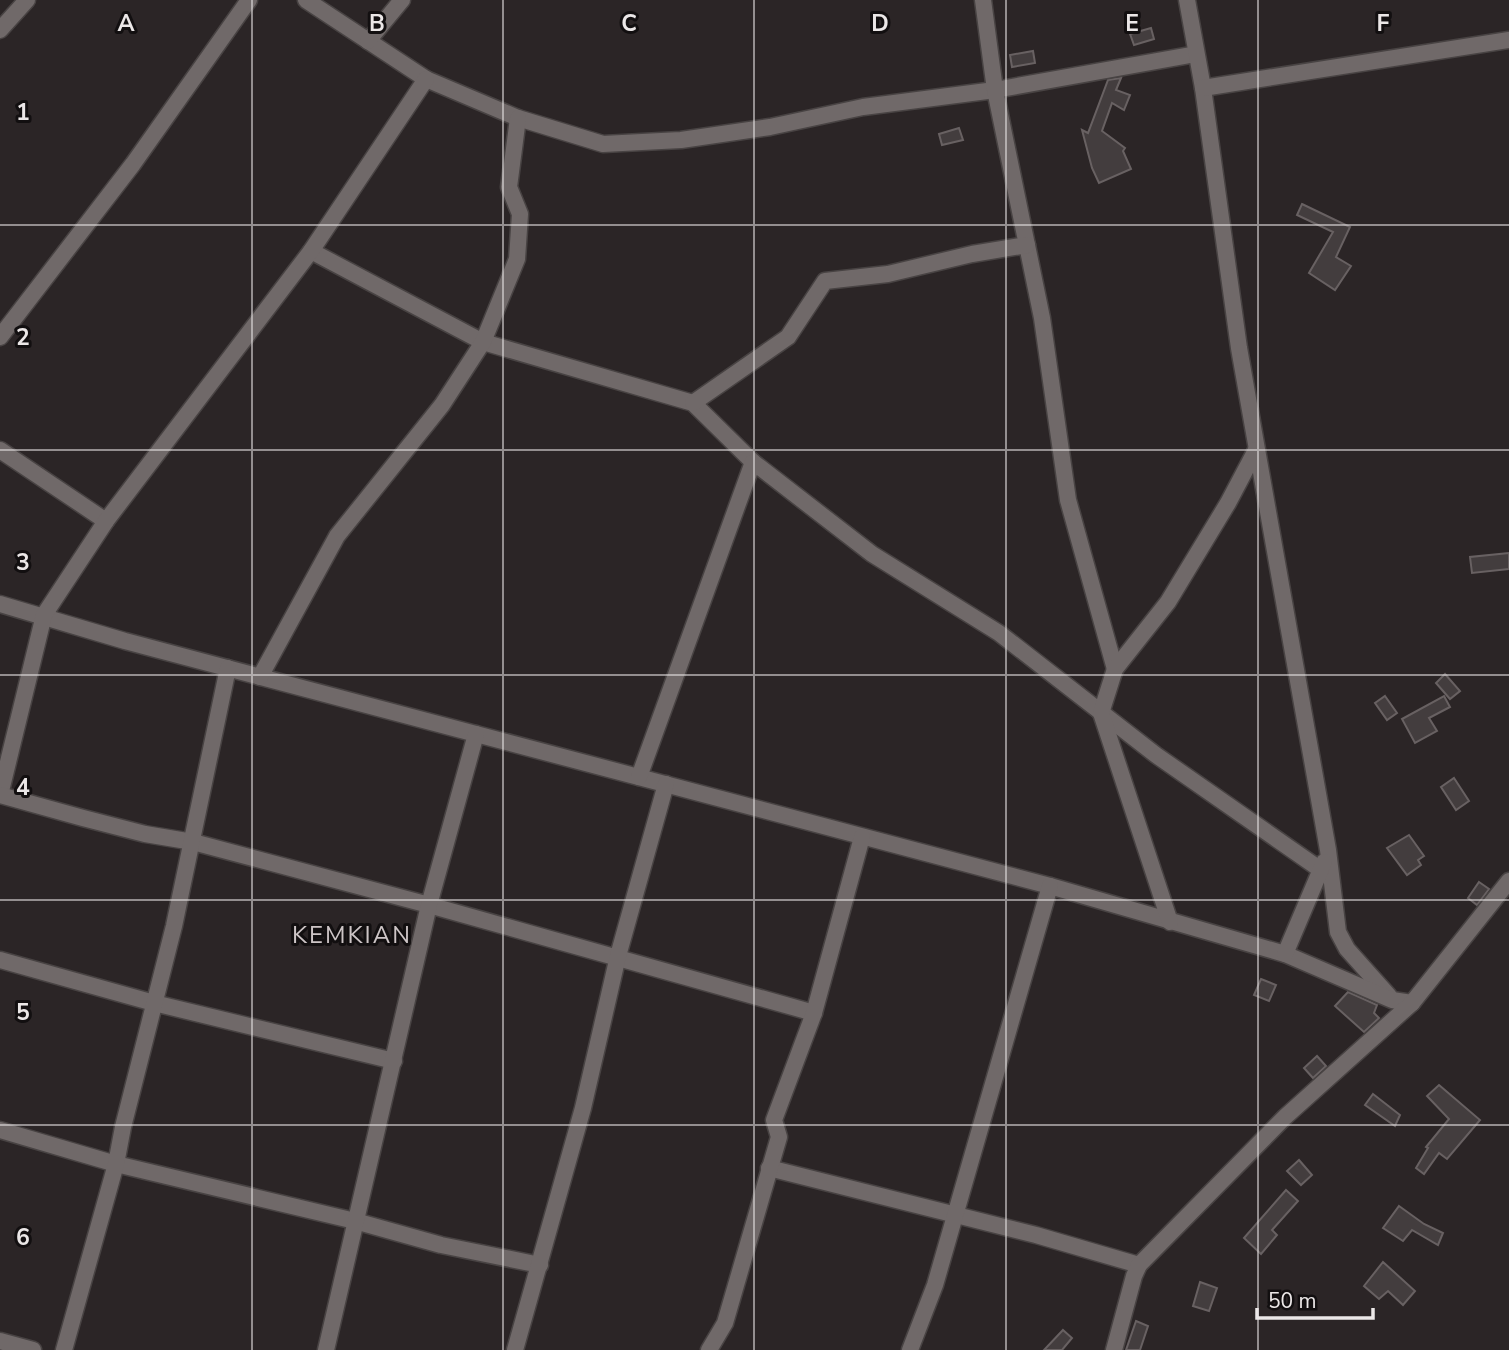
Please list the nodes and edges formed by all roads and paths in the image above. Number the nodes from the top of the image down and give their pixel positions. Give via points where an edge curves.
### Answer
1 (27, 0) edge
2 (249, 0) edge
3 (306, 0) edge
4 (402, 0) edge
5 (983, 0) edge
6 (1186, 0) edge
7 (0, 30) edge
8 (1509, 40) edge
9 (368, 41) junction
10 (1196, 54) junction
11 (426, 79) junction
12 (1203, 88) junction
13 (995, 90) junction
14 (518, 118) junction
15 (1027, 245) junction
16 (311, 251) junction
17 (0, 337) edge
18 (484, 342) junction
19 (693, 403) junction
20 (0, 450) edge
21 (1256, 450) junction
22 (754, 462) junction
23 (106, 520) junction
24 (0, 604) edge
25 (44, 615) junction
26 (228, 668) junction
27 (1115, 669) junction
28 (260, 677) junction
29 (1101, 713) junction
30 (476, 734) junction
31 (639, 777) junction
32 (666, 784) junction
33 (0, 795) edge
34 (862, 837) junction
35 (193, 842) junction
36 (1328, 850) junction
37 (1321, 870) junction
38 (1509, 881) edge
39 (1050, 886) junction
40 (429, 905) junction
41 (1170, 922) junction
42 (1285, 954) junction
43 (618, 956) junction
44 (0, 960) edge
45 (1392, 1000) junction
46 (154, 1003) junction
47 (1412, 1003) junction
48 (814, 1013) junction
49 (394, 1061) junction
50 (0, 1130) edge
51 (116, 1164) junction
52 (769, 1168) junction
53 (955, 1214) junction
54 (355, 1221) junction
55 (540, 1265) junction
56 (1139, 1265) junction
57 (0, 1341) edge
58 (33, 1350) edge
59 (64, 1350) edge
60 (326, 1350) edge
61 (515, 1350) edge
62 (709, 1350) edge
63 (910, 1350) edge
64 (1114, 1350) edge

1 - 7 street
2 - 17 street via 133,164
3 - 9 street
4 - 9 street
5 - 13 street
6 - 10 street
8 - 12 street
9 - 11 street
10 - 12 street
10 - 13 street
11 - 14 street
11 - 16 street
12 - 21 street
13 - 14 street via 863,107 681,140 603,144
13 - 15 street
14 - 18 street via 509,187 520,214 517,259
15 - 19 street via 888,274 825,281 788,337
15 - 27 street via 1068,500
16 - 18 street
16 - 23 street
18 - 19 street
18 - 28 street via 442,405 337,536
19 - 22 street
20 - 23 street
21 - 27 street via 1168,602
21 - 36 street
22 - 29 street via 872,554 999,634
22 - 31 street
23 - 25 street
24 - 25 street
25 - 26 street
25 - 33 street
26 - 28 street
26 - 35 street
27 - 29 street
28 - 30 street
29 - 37 street
29 - 41 street
30 - 31 street
30 - 40 street
31 - 32 street
32 - 34 street
32 - 43 street
33 - 35 street via 145,834
34 - 39 street
34 - 48 street
35 - 40 street
35 - 46 street
36 - 37 street
36 - 45 street via 1338,932 1347,949
37 - 42 street
38 - 47 street
39 - 41 street
39 - 53 street
40 - 43 street
40 - 49 street
41 - 42 street
42 - 45 street
43 - 48 street
43 - 55 street
44 - 46 street
45 - 47 street
46 - 49 street
46 - 51 street
47 - 56 street via 1285,1117
48 - 52 street via 774,1120 779,1137
49 - 54 street
50 - 51 street
51 - 54 street
51 - 59 street
52 - 53 street
52 - 62 street via 725,1323
53 - 56 street
53 - 63 street
54 - 55 street
54 - 60 street
55 - 61 street
56 - 64 street
57 - 58 street

